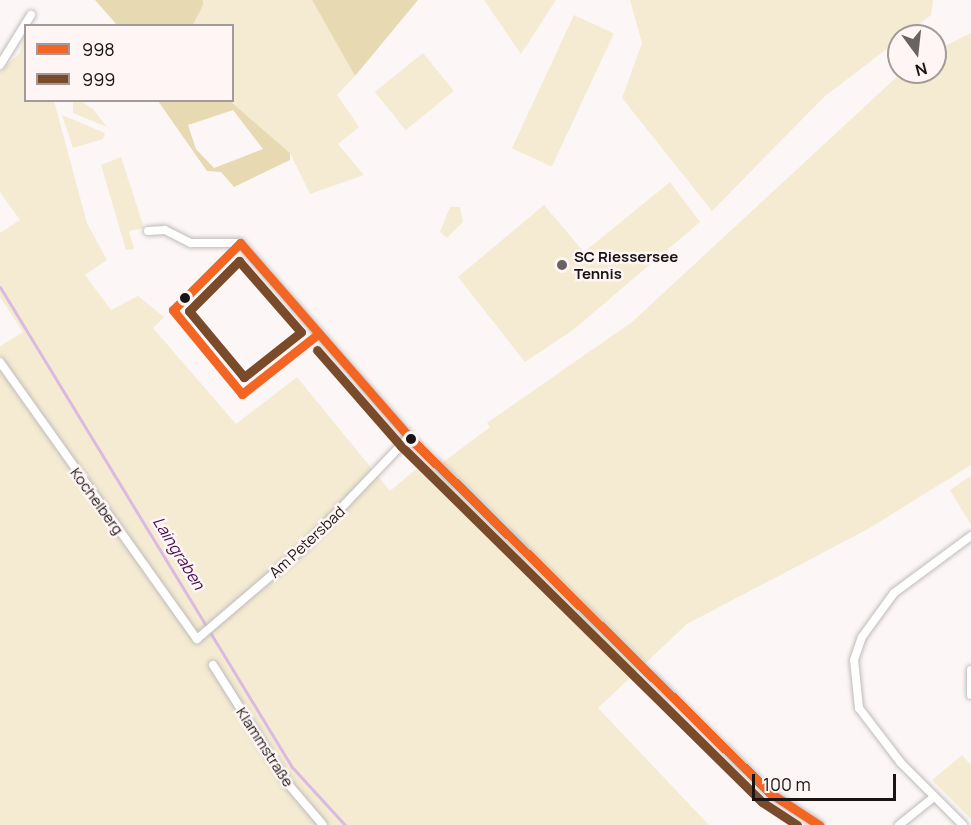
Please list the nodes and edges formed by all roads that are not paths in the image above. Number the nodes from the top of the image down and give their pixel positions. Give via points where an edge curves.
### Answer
1 (31, 15) dead end
2 (25, 24) edge
3 (24, 26) edge
4 (0, 65) edge
5 (148, 231) dead end
6 (0, 362) edge
7 (409, 437) junction
8 (971, 536) edge
9 (197, 639) joint
10 (213, 665) dead end
11 (971, 670) edge
12 (971, 695) edge
13 (934, 797) junction
14 (323, 825) edge
15 (819, 825) edge
16 (899, 825) edge
17 (963, 825) edge

1 - 2 street
3 - 4 street
5 - 7 street via 165,230 191,243 240,243
6 - 9 street, Kochelberg
7 - 9 street, Am Petersbad via 300,551
7 - 15 street via 770,793
8 - 13 street via 894,593 862,637 854,660 859,708
10 - 14 street, Klammstraße via 289,785
11 - 12 street
13 - 16 street
13 - 17 street

